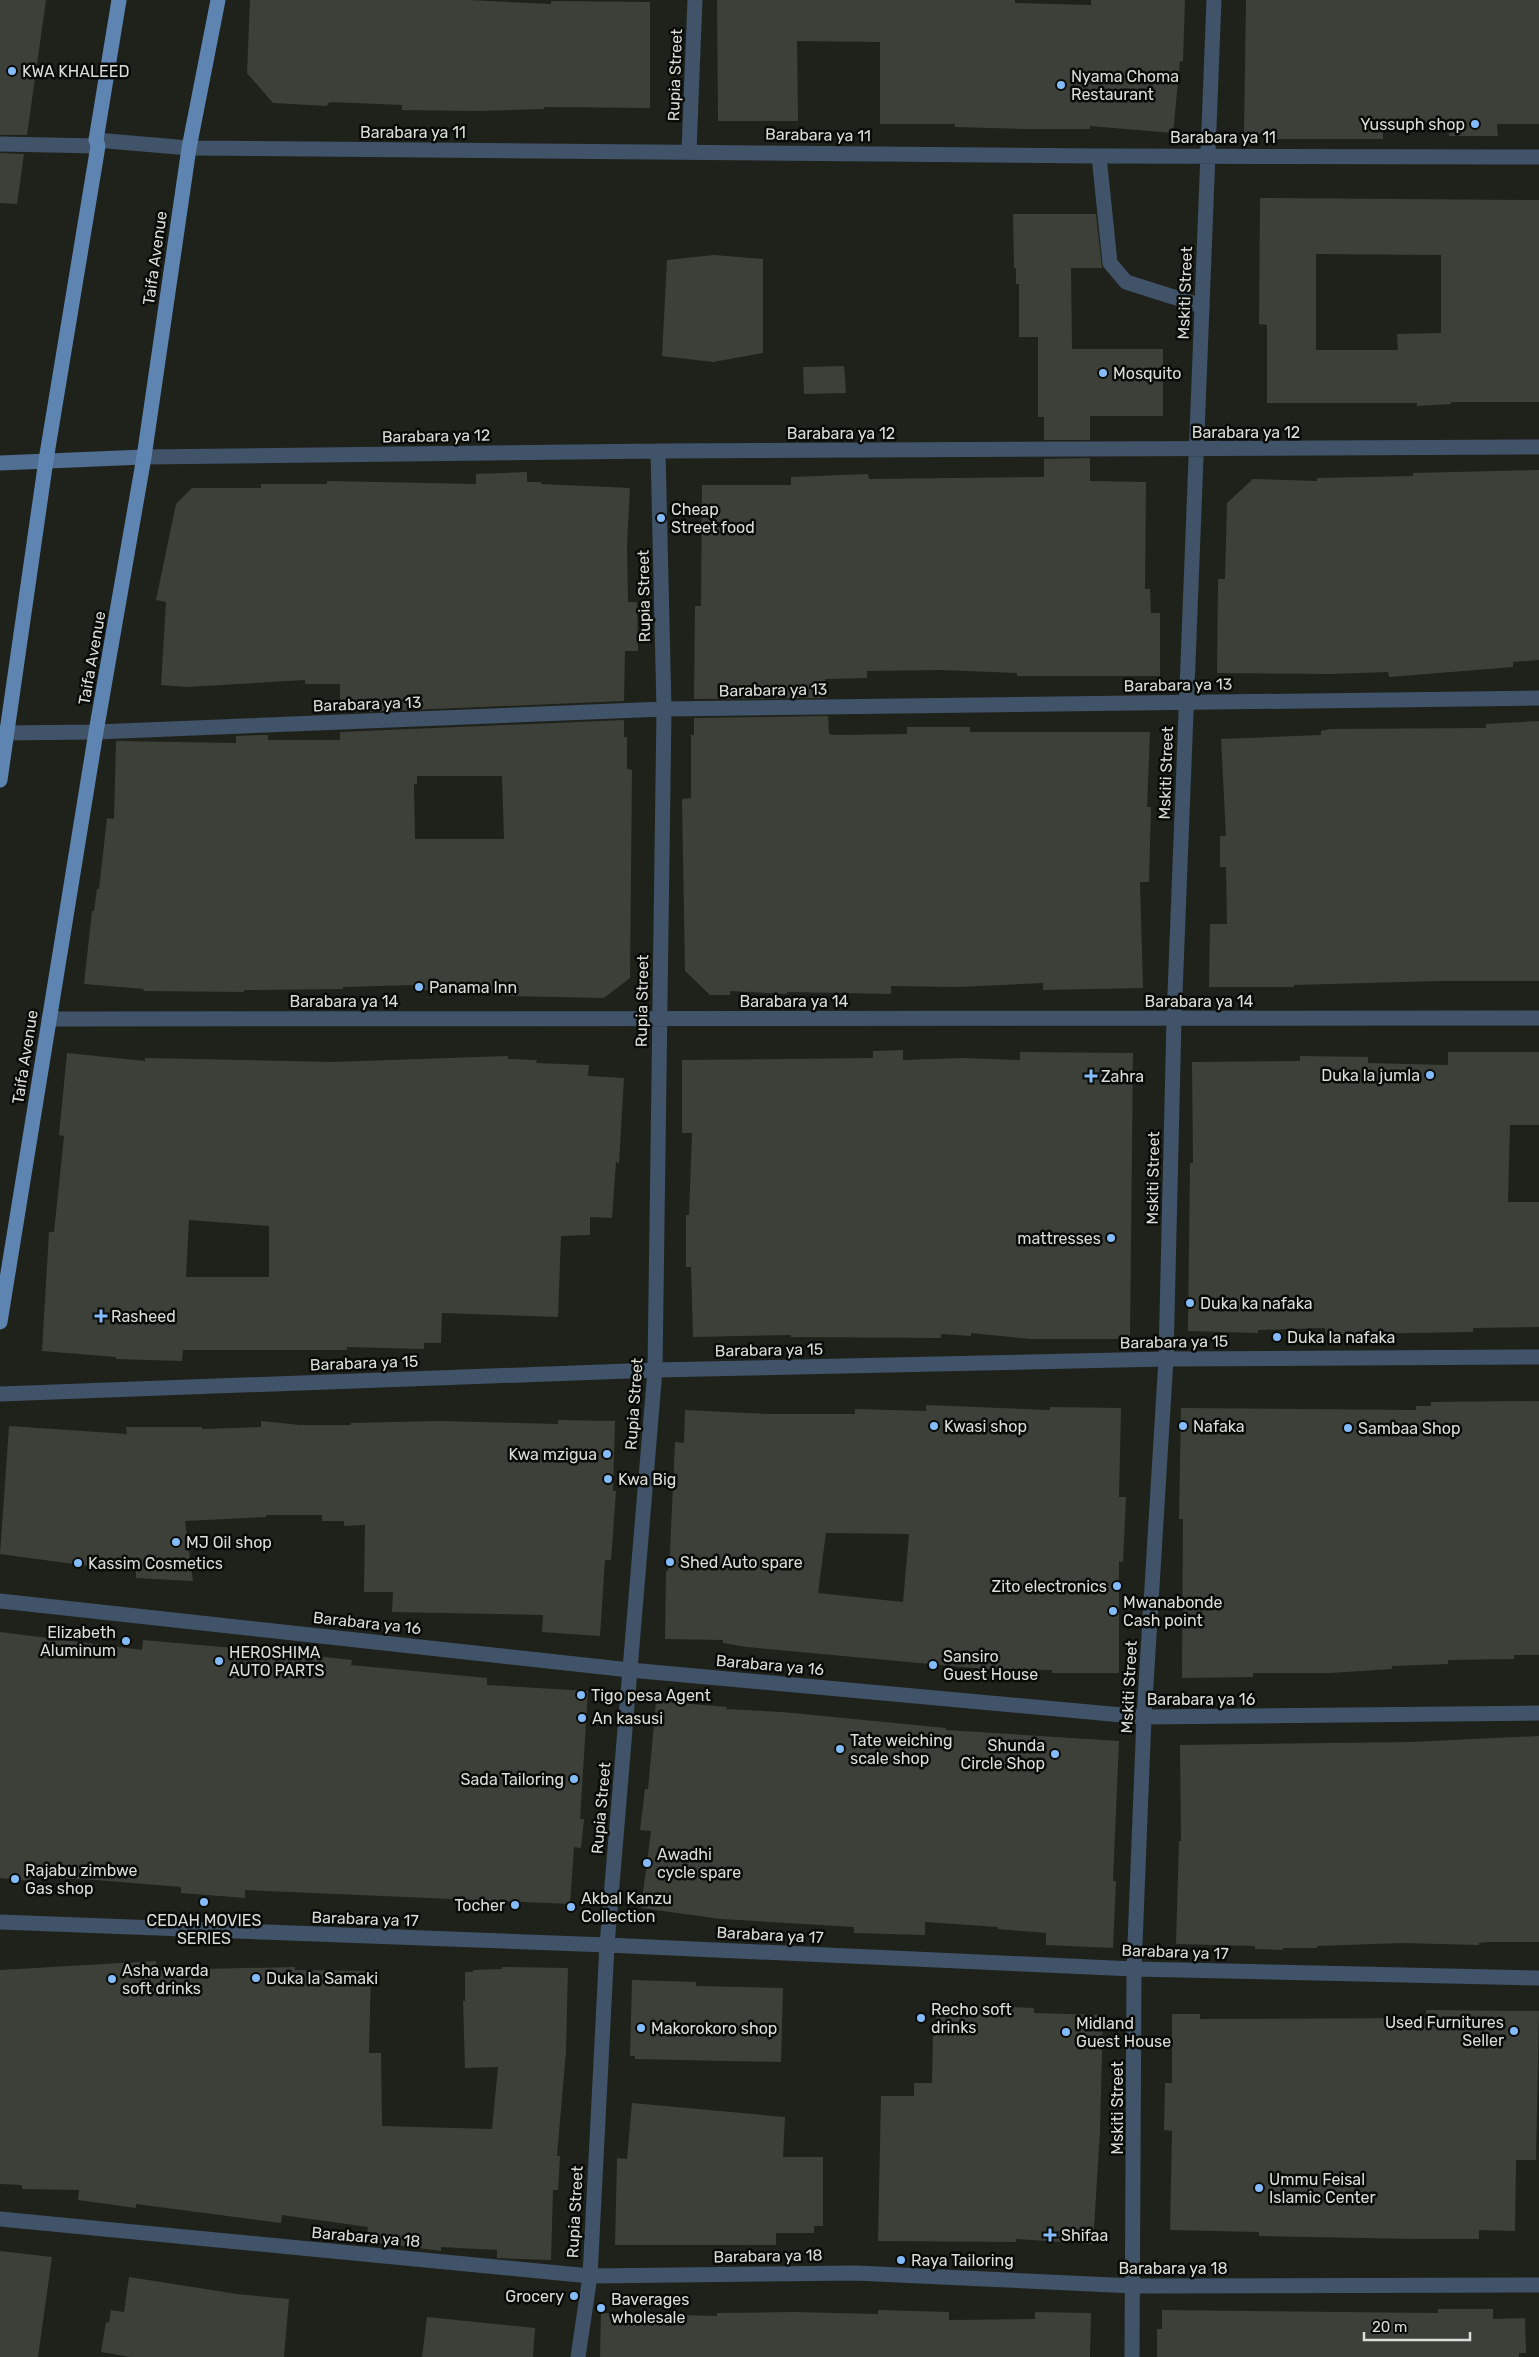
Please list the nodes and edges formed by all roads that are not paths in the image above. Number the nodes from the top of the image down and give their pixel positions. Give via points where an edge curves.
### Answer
1 (119, 0) edge
2 (218, 0) edge
3 (695, 0) edge
4 (1214, 0) edge
5 (97, 143) junction
6 (0, 144) edge
7 (189, 148) junction
8 (689, 151) junction
9 (1207, 154) junction
10 (1099, 156) junction
11 (1539, 157) edge
12 (1202, 306) junction
13 (1539, 447) edge
14 (1196, 450) junction
15 (658, 451) junction
16 (144, 457) junction
17 (46, 460) junction
18 (0, 463) edge
19 (1539, 698) edge
20 (1186, 702) junction
21 (664, 709) junction
22 (96, 732) junction
23 (4, 734) edge
24 (0, 780) edge
25 (1539, 1018) edge
26 (49, 1019) junction
27 (660, 1019) junction
28 (1174, 1019) junction
29 (0, 1322) edge
30 (1539, 1357) edge
31 (1166, 1359) junction
32 (655, 1370) junction
33 (0, 1394) edge
34 (0, 1601) edge
35 (630, 1670) junction
36 (1539, 1713) edge
37 (1144, 1717) junction
38 (0, 1922) edge
39 (607, 1946) junction
40 (1134, 1969) junction
41 (1539, 1978) edge
42 (0, 2219) edge
43 (590, 2276) junction
44 (1539, 2285) edge
45 (1134, 2286) junction
46 (578, 2357) edge
47 (1132, 2357) edge

1 - 5 main road
2 - 7 main road, Taifa Avenue
3 - 8 street, Rupia Street
4 - 9 street, Mskiti Street
5 - 6 street, Barabara ya 11
5 - 7 street, Barabara ya 11
5 - 17 main road
7 - 8 street, Barabara ya 11
7 - 16 main road, Taifa Avenue
8 - 10 street, Barabara ya 11
9 - 10 street, Barabara ya 11
9 - 11 street, Barabara ya 11
9 - 12 street, Mskiti Street
10 - 12 street via 1110,263 1126,282
12 - 14 street, Mskiti Street
13 - 14 street, Barabara ya 12
14 - 15 street, Barabara ya 12
14 - 20 street, Mskiti Street
15 - 16 street, Barabara ya 12
15 - 21 street, Rupia Street
16 - 17 street
16 - 22 main road, Taifa Avenue
17 - 18 street
17 - 23 main road
19 - 20 street, Barabara ya 13
20 - 21 street, Barabara ya 13
20 - 28 street, Mskiti Street
21 - 22 street, Barabara ya 13
21 - 27 street, Rupia Street
22 - 23 street, Barabara ya 13
22 - 26 main road, Taifa Avenue
23 - 24 main road
25 - 28 street, Barabara ya 14
26 - 27 street, Barabara ya 14
26 - 29 main road, Taifa Avenue
27 - 28 street, Barabara ya 14
27 - 32 street, Rupia Street
28 - 31 street, Mskiti Street
30 - 31 street, Barabara ya 15
31 - 32 street, Barabara ya 15
31 - 37 street, Mskiti Street
32 - 33 street, Barabara ya 15
32 - 35 street, Rupia Street
34 - 35 street, Barabara ya 16
35 - 37 street, Barabara ya 16
35 - 39 street, Rupia Street
36 - 37 street, Barabara ya 16
37 - 40 street, Mskiti Street
38 - 39 street, Barabara ya 17
39 - 40 street, Barabara ya 17
39 - 43 street, Rupia Street
40 - 41 street, Barabara ya 17
40 - 45 street, Mskiti Street
42 - 43 street, Barabara ya 18
43 - 45 street, Barabara ya 18 via 856,2273
43 - 46 street, Rupia Street
44 - 45 street, Barabara ya 18
45 - 47 street, Mskiti Street

